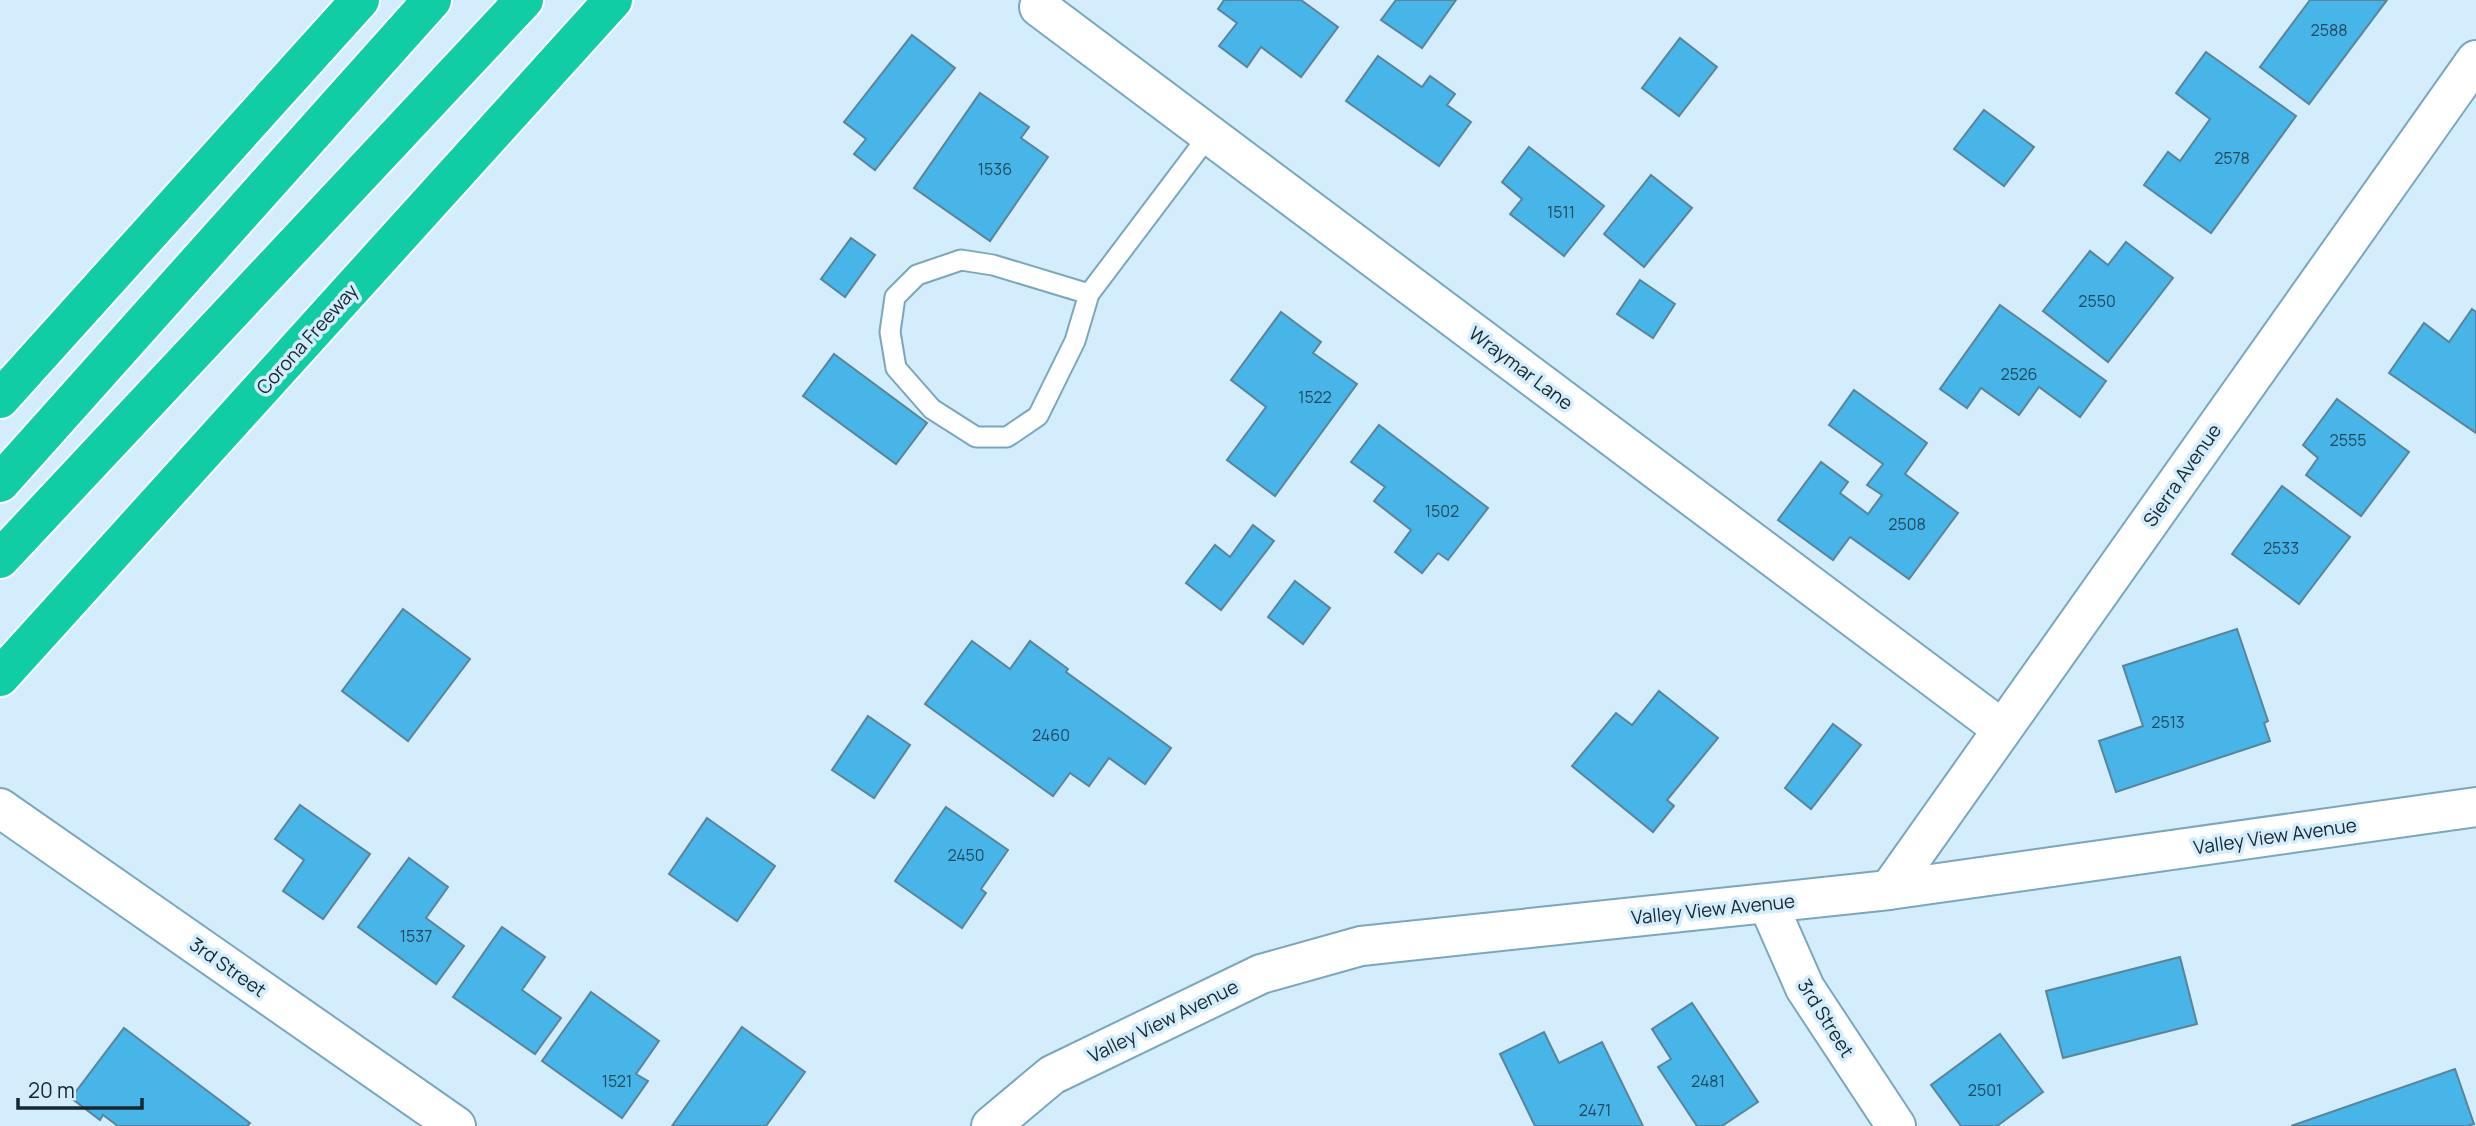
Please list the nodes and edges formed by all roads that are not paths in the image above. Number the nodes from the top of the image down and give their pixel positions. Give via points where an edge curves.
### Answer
1 (360, 0) edge
2 (432, 0) edge
3 (524, 0) edge
4 (613, 0) edge
5 (1039, 7) dead end
6 (2476, 60) edge
7 (1209, 135) junction
8 (1089, 294) junction
9 (0, 399) edge
10 (0, 483) edge
11 (0, 559) edge
12 (0, 677) edge
13 (2003, 729) junction
14 (2476, 807) edge
15 (0, 808) edge
16 (1889, 890) junction
17 (1768, 904) junction
18 (456, 1126) edge
19 (991, 1126) edge
20 (1896, 1126) edge

1 - 9 highway
2 - 10 highway
3 - 11 highway
4 - 12 highway, Corona Freeway
5 - 7 street, Wraymar Lane
6 - 13 street, Sierra Avenue
7 - 8 lane
7 - 13 street, Wraymar Lane
8 - 8 lane via 1075,341 1038,416 1007,437 976,436 943,416 896,368 890,332 895,297 917,275 961,260
13 - 16 street, Sierra Avenue
14 - 16 street, Valley View Avenue
15 - 18 street, 3rd Street
16 - 17 street, Valley View Avenue
17 - 19 street, Valley View Avenue via 1361,946 1273,970 1052,1075
17 - 20 street, 3rd Street via 1805,988

